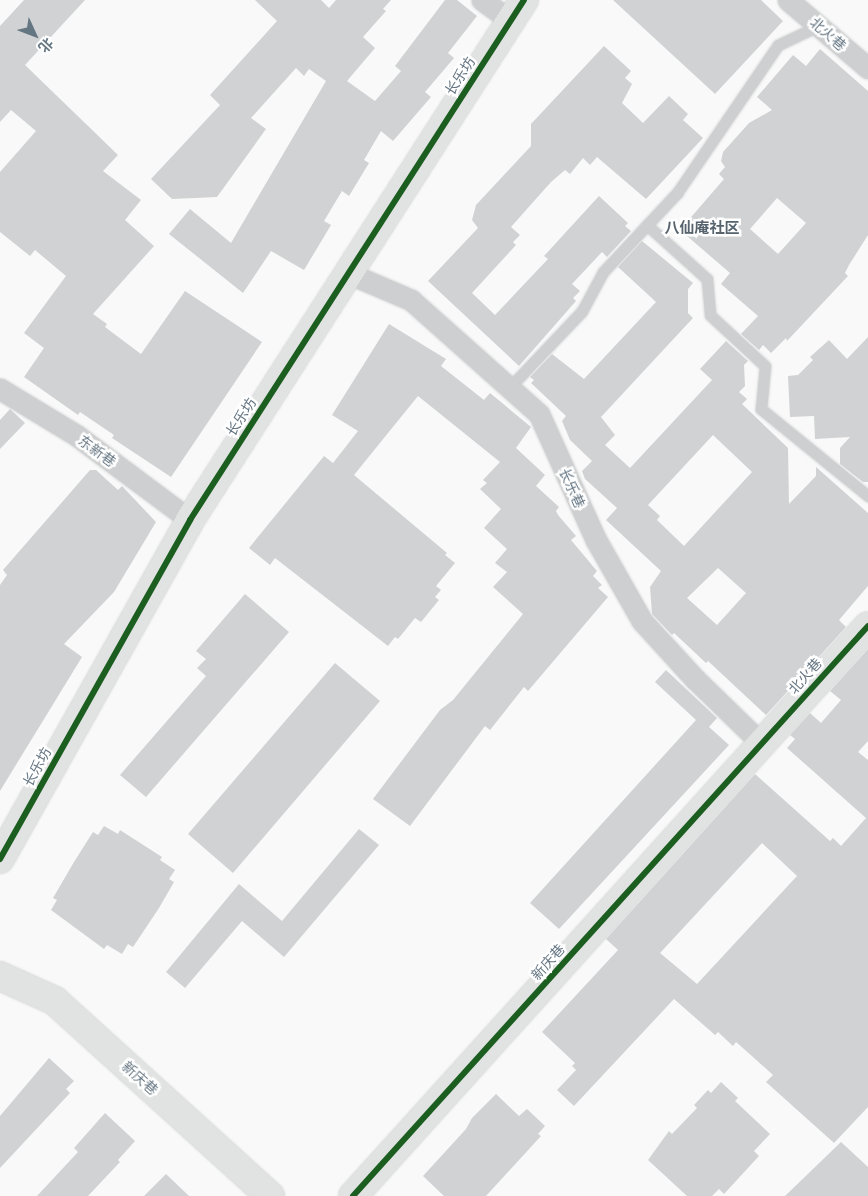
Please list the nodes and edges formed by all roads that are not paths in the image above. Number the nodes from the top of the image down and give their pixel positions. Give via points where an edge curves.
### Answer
1 (482, 0) edge
2 (788, 0) edge
3 (517, 10) edge
4 (818, 26) junction
5 (866, 62) edge
6 (647, 226) junction
7 (348, 273) junction
8 (509, 388) junction
9 (0, 389) edge
10 (868, 496) edge
11 (190, 520) junction
12 (868, 626) edge
13 (762, 744) junction
14 (0, 859) edge
15 (0, 976) edge
16 (270, 1196) edge
17 (353, 1196) edge

1 - 3 street
2 - 4 street, 北火巷
3 - 7 street, 长乐坊
4 - 5 street, 北火巷
4 - 6 lane via 778,45 678,193
6 - 8 lane via 603,272 582,311
6 - 10 lane via 707,279 710,315 765,366 761,409
7 - 8 street, 长乐巷 via 411,300
7 - 11 street, 长乐坊
8 - 13 street, 长乐巷 via 539,414 596,540 642,620 695,679
9 - 11 street, 东新巷 via 76,435
11 - 14 street, 长乐坊
12 - 13 street, 北火巷
13 - 17 street, 新庆巷
15 - 16 street, 新庆巷 via 55,1001

